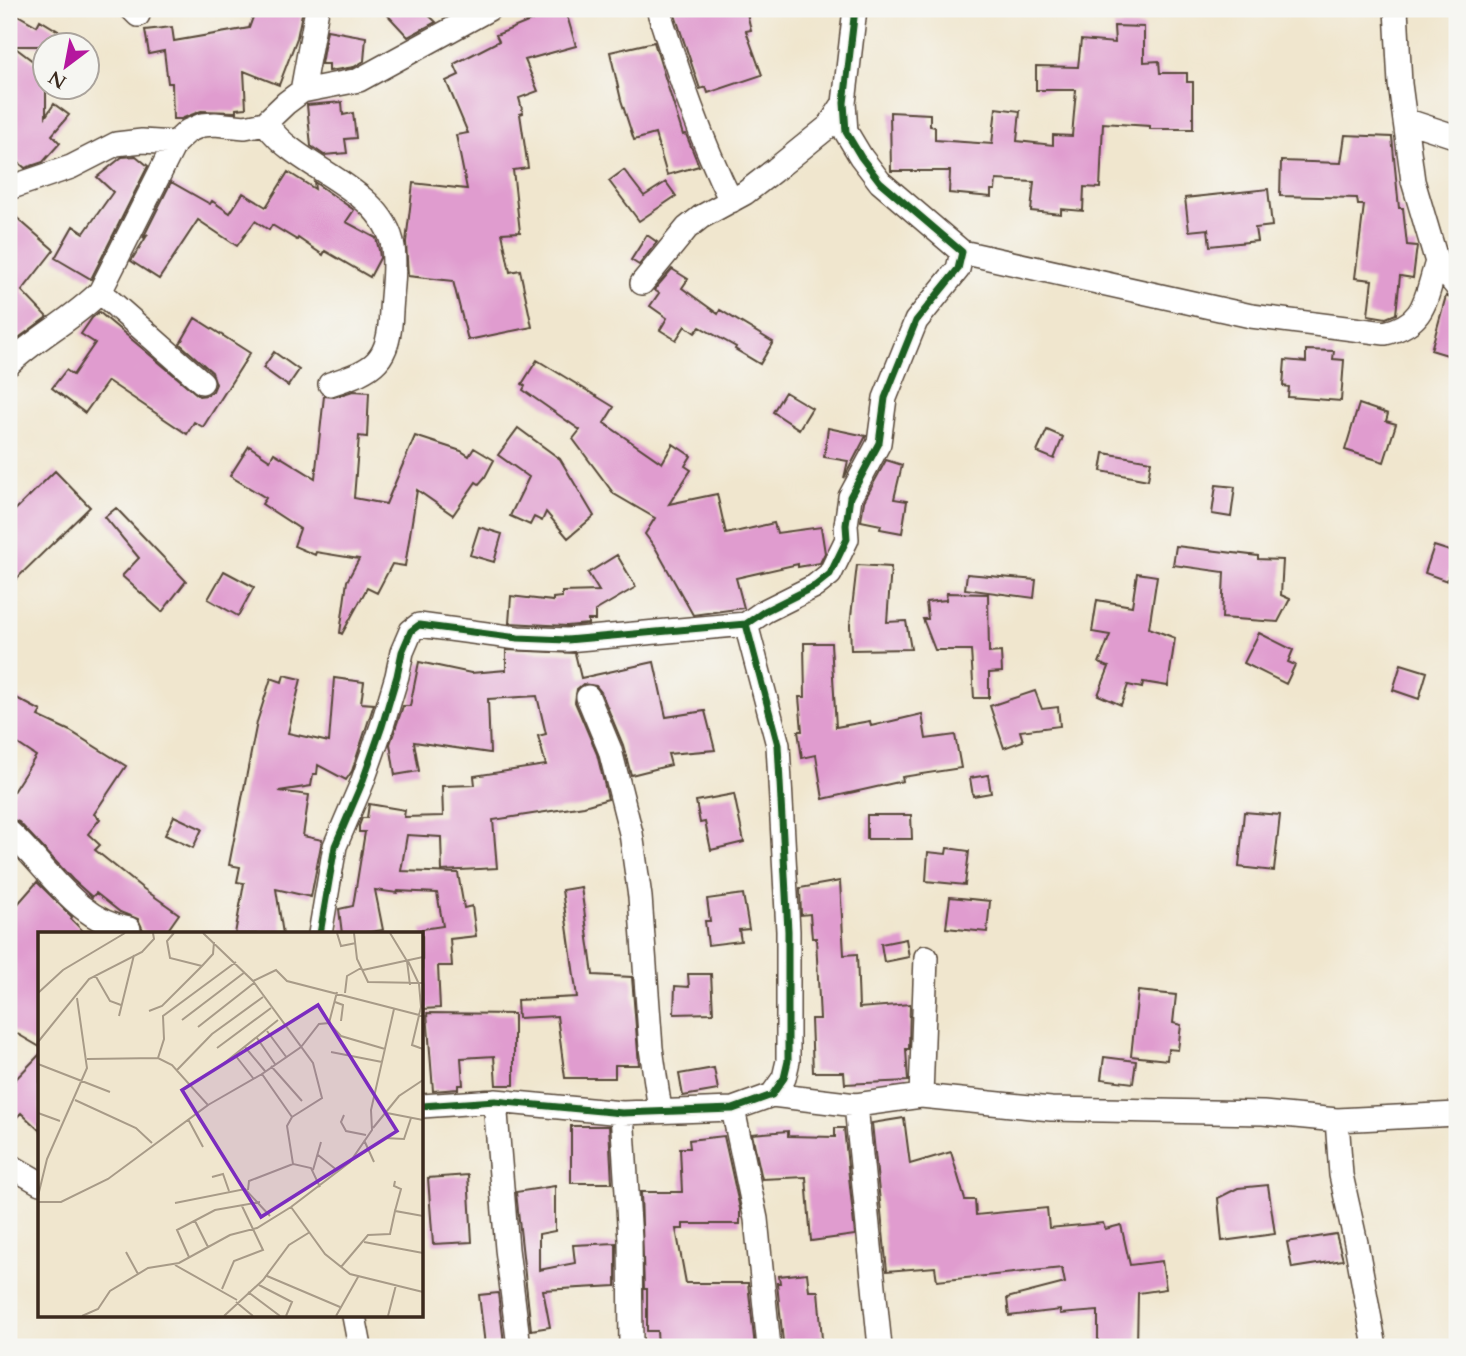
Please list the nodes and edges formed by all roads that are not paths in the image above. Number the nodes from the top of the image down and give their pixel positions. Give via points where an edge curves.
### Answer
1 (317, 9) edge
2 (489, 9) edge
3 (658, 9) edge
4 (855, 9) edge
5 (1396, 9) edge
6 (302, 91) junction
7 (844, 103) junction
8 (1405, 120) junction
9 (265, 123) junction
10 (1457, 136) edge
11 (175, 143) junction
12 (9, 188) edge
13 (731, 201) junction
14 (962, 251) junction
15 (1437, 262) junction
16 (642, 283) dead end
17 (1457, 287) edge
18 (100, 292) junction
19 (9, 364) edge
20 (202, 382) dead end
21 (330, 383) dead end
22 (746, 624) junction
23 (589, 697) dead end
24 (9, 832) edge
25 (130, 929) dead end
26 (320, 932) edge
27 (926, 957) dead end
28 (772, 1095) junction
29 (920, 1096) junction
30 (495, 1101) junction
31 (856, 1105) junction
32 (424, 1106) edge
33 (733, 1109) junction
34 (660, 1110) junction
35 (622, 1113) junction
36 (1457, 1114) edge
37 (1337, 1120) junction
38 (9, 1165) edge
39 (38, 1182) edge
40 (354, 1318) edge
41 (360, 1347) edge
42 (519, 1347) edge
43 (631, 1347) edge
44 (769, 1347) edge
45 (880, 1347) edge
46 (1375, 1347) edge

1 - 6 street
2 - 6 street via 359,80
3 - 13 street via 685,95
4 - 7 street
5 - 8 street
6 - 9 street
7 - 13 street via 829,127
7 - 14 street via 846,132 860,157 880,182
8 - 10 street
8 - 15 street via 1413,181
9 - 11 street via 245,128 202,125
9 - 21 street via 290,149 374,210 393,246 388,344 379,361 364,373
11 - 12 street via 117,144 71,167
11 - 18 street
13 - 16 street via 687,228
14 - 15 street via 1251,316 1385,333 1403,329 1419,317
14 - 22 street via 958,269 916,321 886,398 879,443 850,498 847,539 830,574
15 - 17 street
18 - 19 street
18 - 20 street
22 - 26 street via 567,640 419,625 411,631 402,652 382,726 335,846
22 - 28 street via 778,745 788,931 788,1062
23 - 34 street via 610,750 631,833
24 - 25 street via 83,908 112,926
27 - 29 street
28 - 31 street
28 - 33 street
29 - 31 street
29 - 37 street via 1051,1109 1262,1113
30 - 32 street
30 - 35 street
30 - 42 street
31 - 45 street
33 - 34 street
33 - 44 street via 756,1219
34 - 35 street
35 - 43 street
36 - 37 street
37 - 46 street via 1341,1175
38 - 39 street
40 - 41 street

